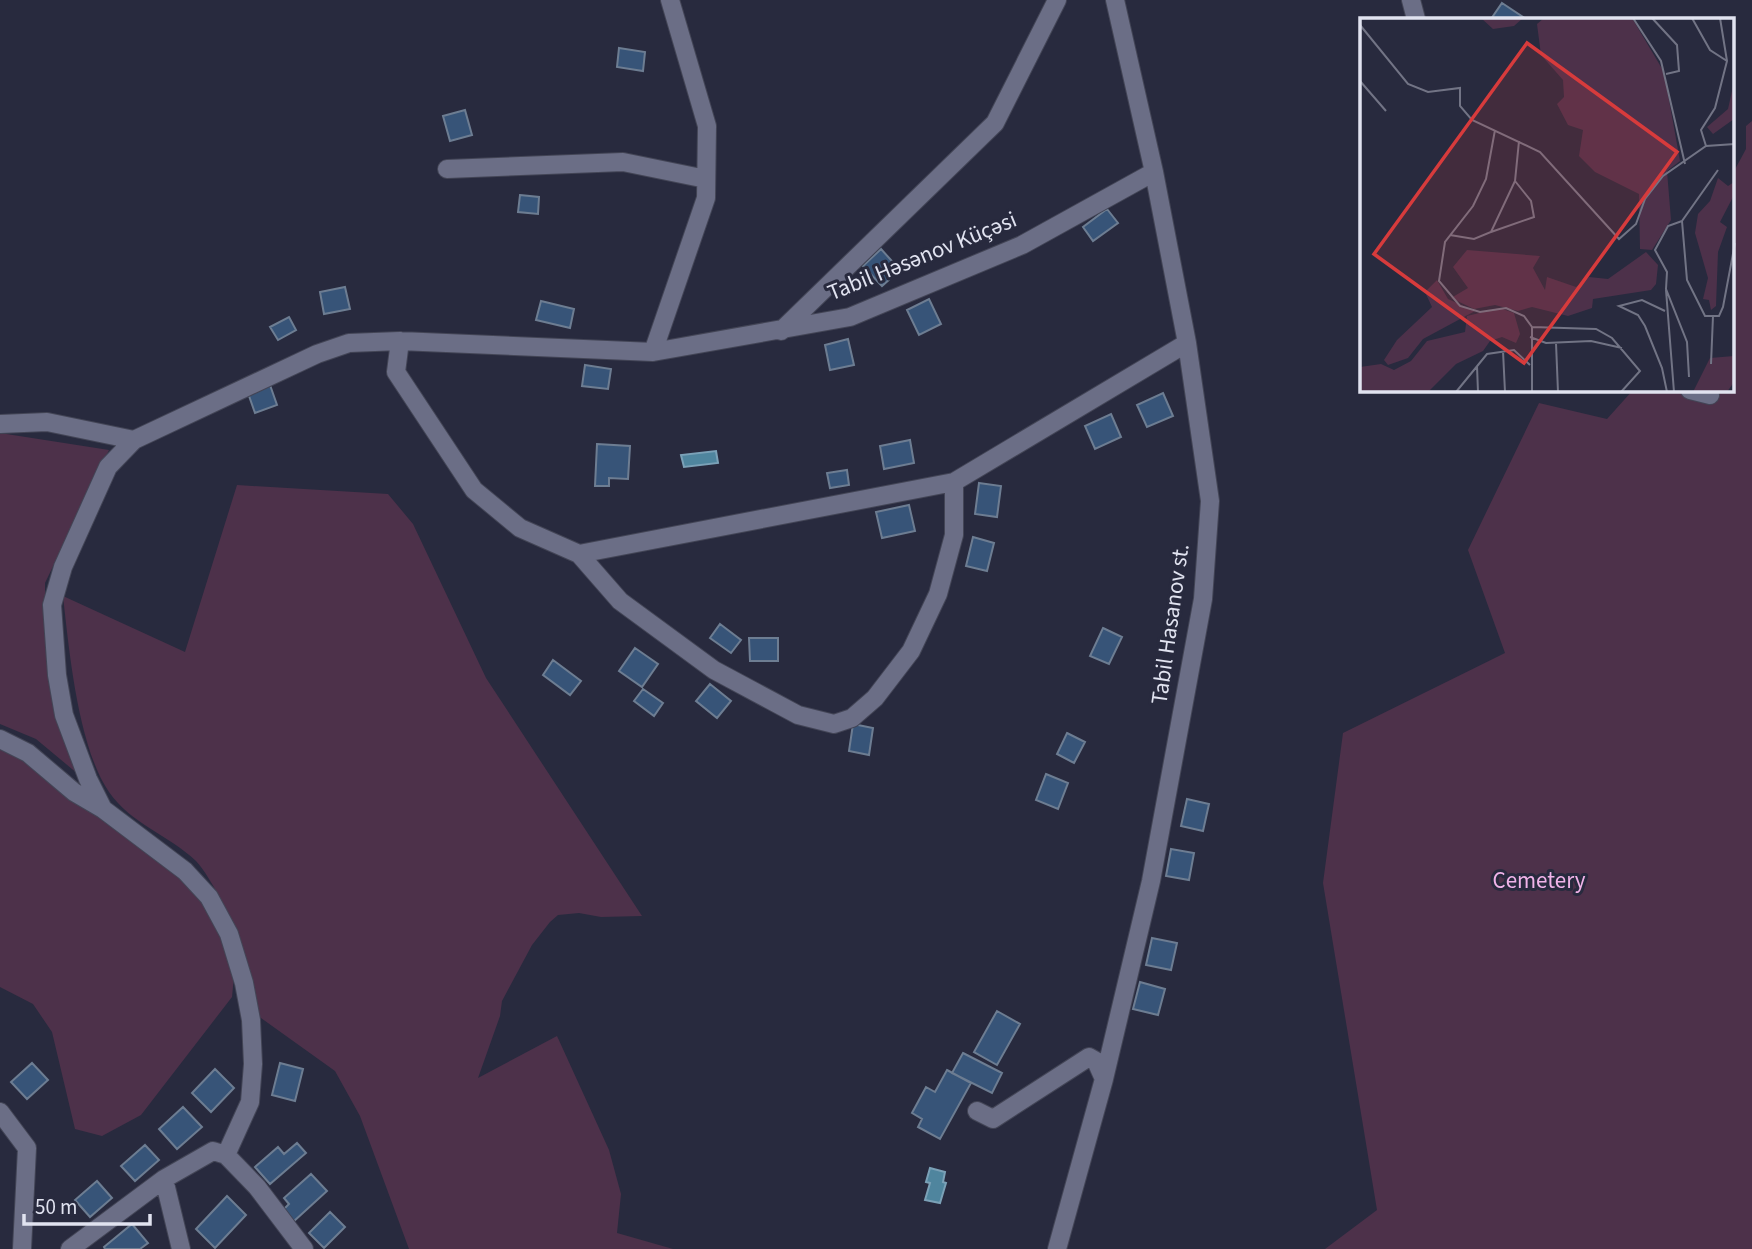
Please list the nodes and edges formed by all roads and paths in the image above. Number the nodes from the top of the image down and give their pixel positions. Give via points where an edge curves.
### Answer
1 (670, 0) edge
2 (1057, 0) edge
3 (1115, 0) edge
4 (1411, 0) edge
5 (1416, 18) edge
6 (447, 169) dead end
7 (1154, 172) junction
8 (706, 179) junction
9 (781, 331) junction
10 (400, 341) junction
11 (1187, 343) junction
12 (653, 352) junction
13 (1698, 392) edge
14 (1710, 395) dead end
15 (0, 424) edge
16 (134, 440) junction
17 (954, 482) junction
18 (579, 554) junction
19 (0, 739) edge
20 (103, 809) junction
21 (1104, 1079) junction
22 (976, 1111) dead end
23 (0, 1112) edge
24 (226, 1155) junction
25 (164, 1179) junction
26 (23, 1249) edge
27 (70, 1249) edge
28 (181, 1249) edge
29 (304, 1249) edge
30 (1057, 1249) edge

1 - 8 street via 707,126
2 - 9 street via 996,122
3 - 7 street, Tabil Hasanov st.
4 - 5 street
6 - 8 street via 623,162
7 - 9 street, Tabil Həsənov Küçəsi via 1022,245 850,317
7 - 11 street, Tabil Hasanov st.
8 - 12 street via 706,198
9 - 12 street, Tabil Həsənov Küçəsi
10 - 12 street, Tabil Həsənov Küçəsi
10 - 16 street, Tabil Həsənov Küçəsi via 349,343 317,354
10 - 18 street via 396,372 474,490 520,528
11 - 17 street
11 - 21 street, Tabil Hasanov st. via 1210,501 1203,599 1151,881
13 - 14 street
15 - 16 street via 47,422
16 - 20 street via 108,467 63,567 52,605 64,715
17 - 18 street
17 - 18 street via 954,535 939,594 911,650 875,698 852,718 834,724 798,715 714,670 620,601
19 - 20 street via 28,753 74,792
20 - 24 street via 185,872 209,897 229,934 251,1020 253,1064 250,1102
21 - 22 street via 1096,1061 1089,1057 993,1119
21 - 30 street, Tabil Hasanov st.
23 - 26 street via 27,1148
24 - 25 street via 213,1151
24 - 29 street
25 - 27 street
25 - 28 street

